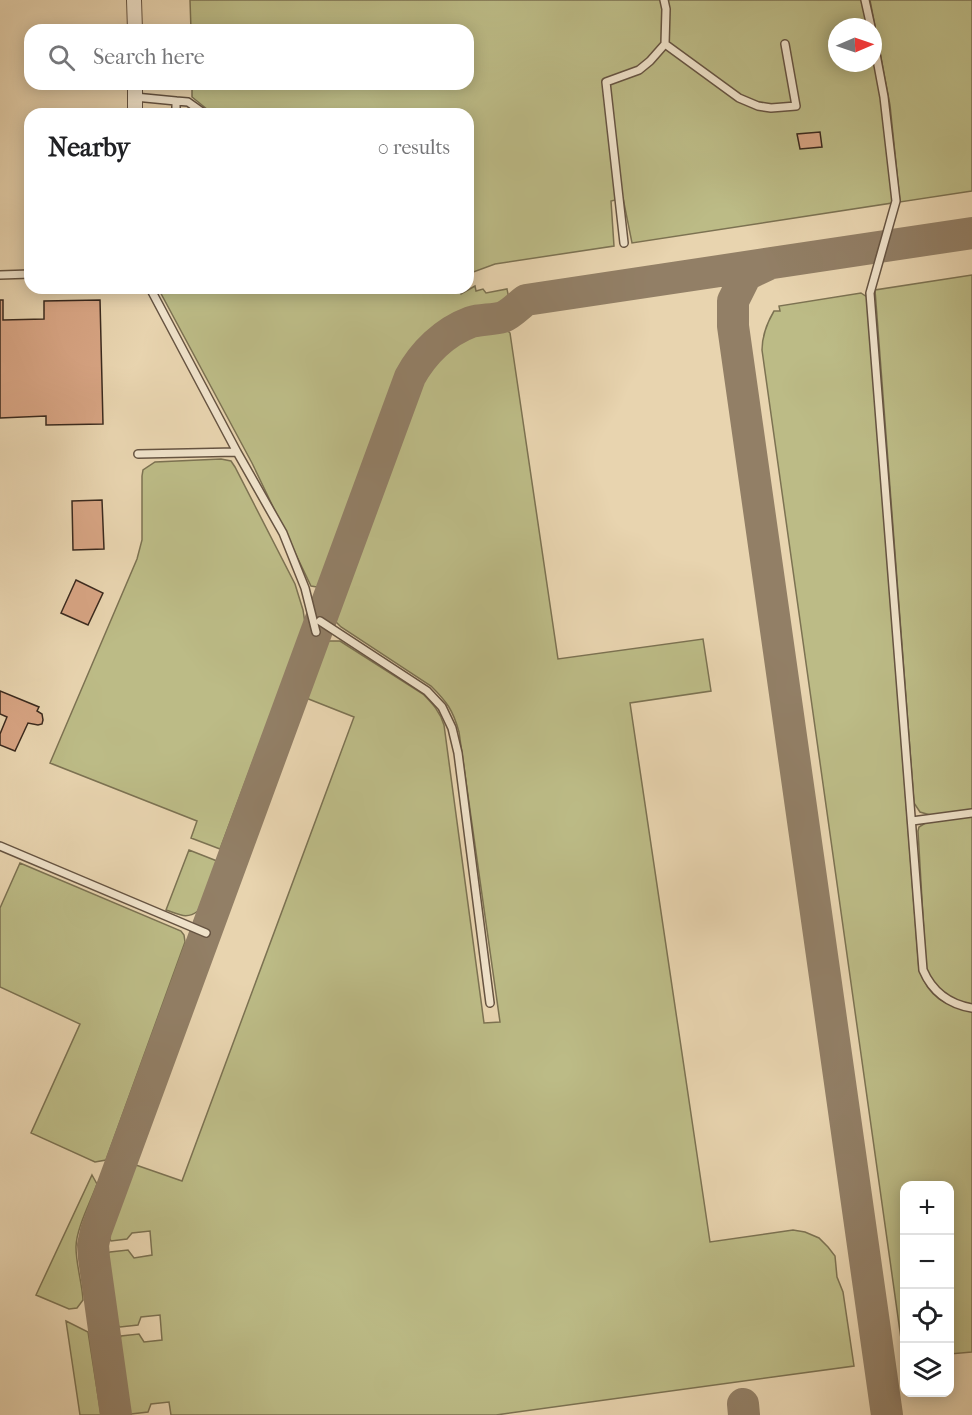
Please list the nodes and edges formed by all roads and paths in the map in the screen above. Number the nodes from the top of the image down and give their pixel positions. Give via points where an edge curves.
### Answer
1 (134, 0) edge
2 (664, 0) edge
3 (865, 0) edge
4 (869, 18) edge
5 (135, 24) edge
6 (665, 44) junction
7 (785, 44) dead end
8 (879, 72) edge
9 (135, 90) edge
10 (176, 101) junction
11 (135, 108) edge
12 (176, 108) edge
13 (196, 108) edge
14 (624, 243) dead end
15 (0, 274) edge
16 (24, 274) edge
17 (153, 294) edge
18 (237, 452) junction
19 (138, 454) dead end
20 (320, 621) dead end
21 (316, 632) dead end
22 (972, 813) edge
23 (912, 821) junction
24 (0, 846) edge
25 (206, 933) dead end
26 (490, 1003) dead end
27 (972, 1008) edge

1 - 5 street
2 - 6 lane
3 - 4 lane
6 - 7 lane via 739,98 771,108 796,106
6 - 14 lane via 639,70 606,82
8 - 23 lane via 896,201 870,293
9 - 10 lane
9 - 11 street
10 - 12 lane
10 - 13 lane
15 - 16 lane
17 - 18 lane
18 - 19 lane
18 - 21 lane via 283,533 305,588
20 - 26 lane via 427,691 442,707 452,728
22 - 23 lane
23 - 27 lane via 923,970 944,998
24 - 25 lane

